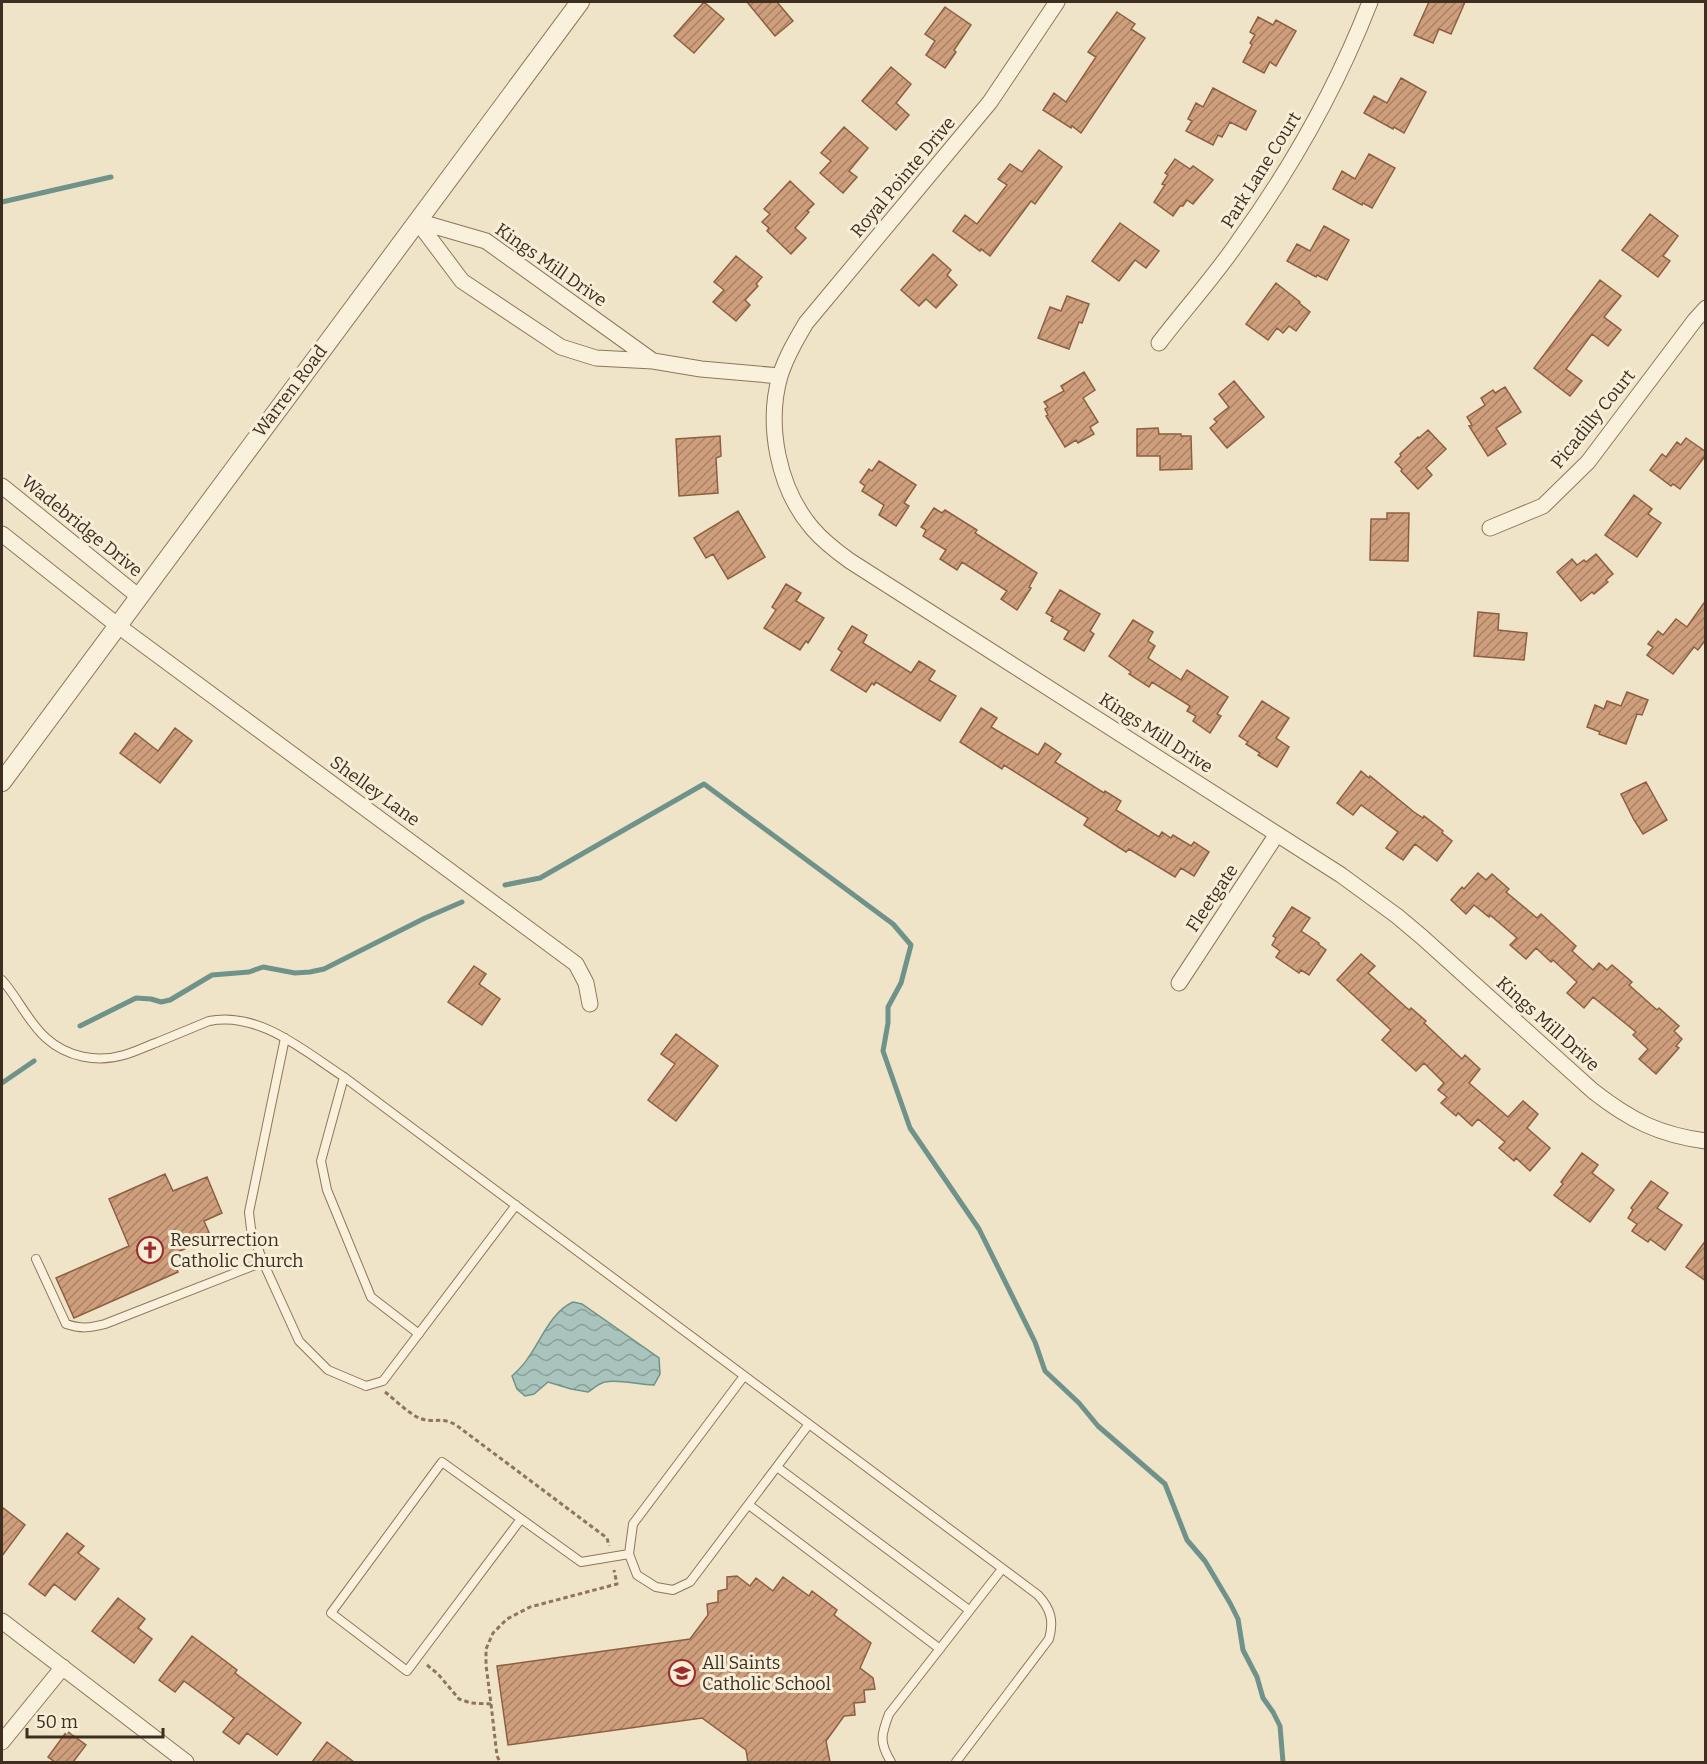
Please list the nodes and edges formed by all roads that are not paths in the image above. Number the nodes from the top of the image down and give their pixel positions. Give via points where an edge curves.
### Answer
1 (580, 2) edge
2 (1057, 2) edge
3 (1370, 2) edge
4 (417, 220) junction
5 (1706, 308) edge
6 (1159, 342) dead end
7 (653, 361) junction
8 (780, 376) junction
9 (2, 486) edge
10 (1490, 528) dead end
11 (2, 534) edge
12 (138, 596) junction
13 (117, 624) junction
14 (2, 782) edge
15 (1277, 834) junction
16 (2, 980) edge
17 (1179, 983) dead end
18 (590, 1004) dead end
19 (285, 1038) junction
20 (344, 1077) junction
21 (1706, 1141) edge
22 (516, 1205) junction
23 (36, 1259) dead end
24 (263, 1262) junction
25 (419, 1334) junction
26 (744, 1376) junction
27 (809, 1424) junction
28 (777, 1467) junction
29 (748, 1505) junction
30 (521, 1518) junction
31 (629, 1554) junction
32 (1002, 1569) junction
33 (969, 1610) junction
34 (2, 1621) edge
35 (940, 1649) junction
36 (63, 1666) junction
37 (2, 1742) edge
38 (186, 1762) edge
39 (891, 1762) edge
40 (956, 1762) edge

1 - 4 street, Warren Road
2 - 8 street, Royal Pointe Drive via 990,102 806,323
3 - 6 street, Park Lane Court via 1345,62 1295,156 1237,244
4 - 7 street, Kings Mill Drive via 486,241
4 - 7 street, Kings Mill Drive via 462,281 561,347 596,358
4 - 12 street, Warren Road
5 - 10 street, Picadilly Court via 1588,462 1543,506
7 - 8 street, Kings Mill Drive
8 - 15 street, Kings Mill Drive via 775,421 781,464 798,507 827,543
9 - 12 street, Wadebridge Drive
11 - 13 street
12 - 13 street, Warren Road
13 - 14 street, Warren Road
13 - 18 street, Shelley Lane via 576,964 586,982
15 - 17 street, Fleetgate
15 - 21 street, Kings Mill Drive via 1397,916 1619,1111 1655,1129
16 - 19 lane via 47,1039 80,1057 122,1056 222,1018 235,1018
19 - 20 lane
19 - 24 lane via 249,1212
20 - 22 lane
20 - 25 lane via 321,1161 327,1190 370,1297
22 - 25 lane
22 - 26 lane
23 - 24 lane via 66,1324 88,1329
24 - 25 lane via 299,1341 328,1370 366,1386 383,1381
26 - 27 lane
26 - 31 lane via 633,1524
27 - 28 lane
27 - 32 lane
28 - 29 lane
28 - 33 lane
29 - 31 lane via 690,1582 673,1590 656,1587 637,1575
29 - 35 lane
30 - 30 lane via 442,1462 331,1613 407,1671
30 - 31 lane via 581,1562
32 - 33 lane
32 - 40 lane via 1046,1604 1051,1614 1049,1639
33 - 35 lane
34 - 36 street
35 - 39 lane via 889,1713 882,1733 884,1750
36 - 37 street
36 - 38 street

